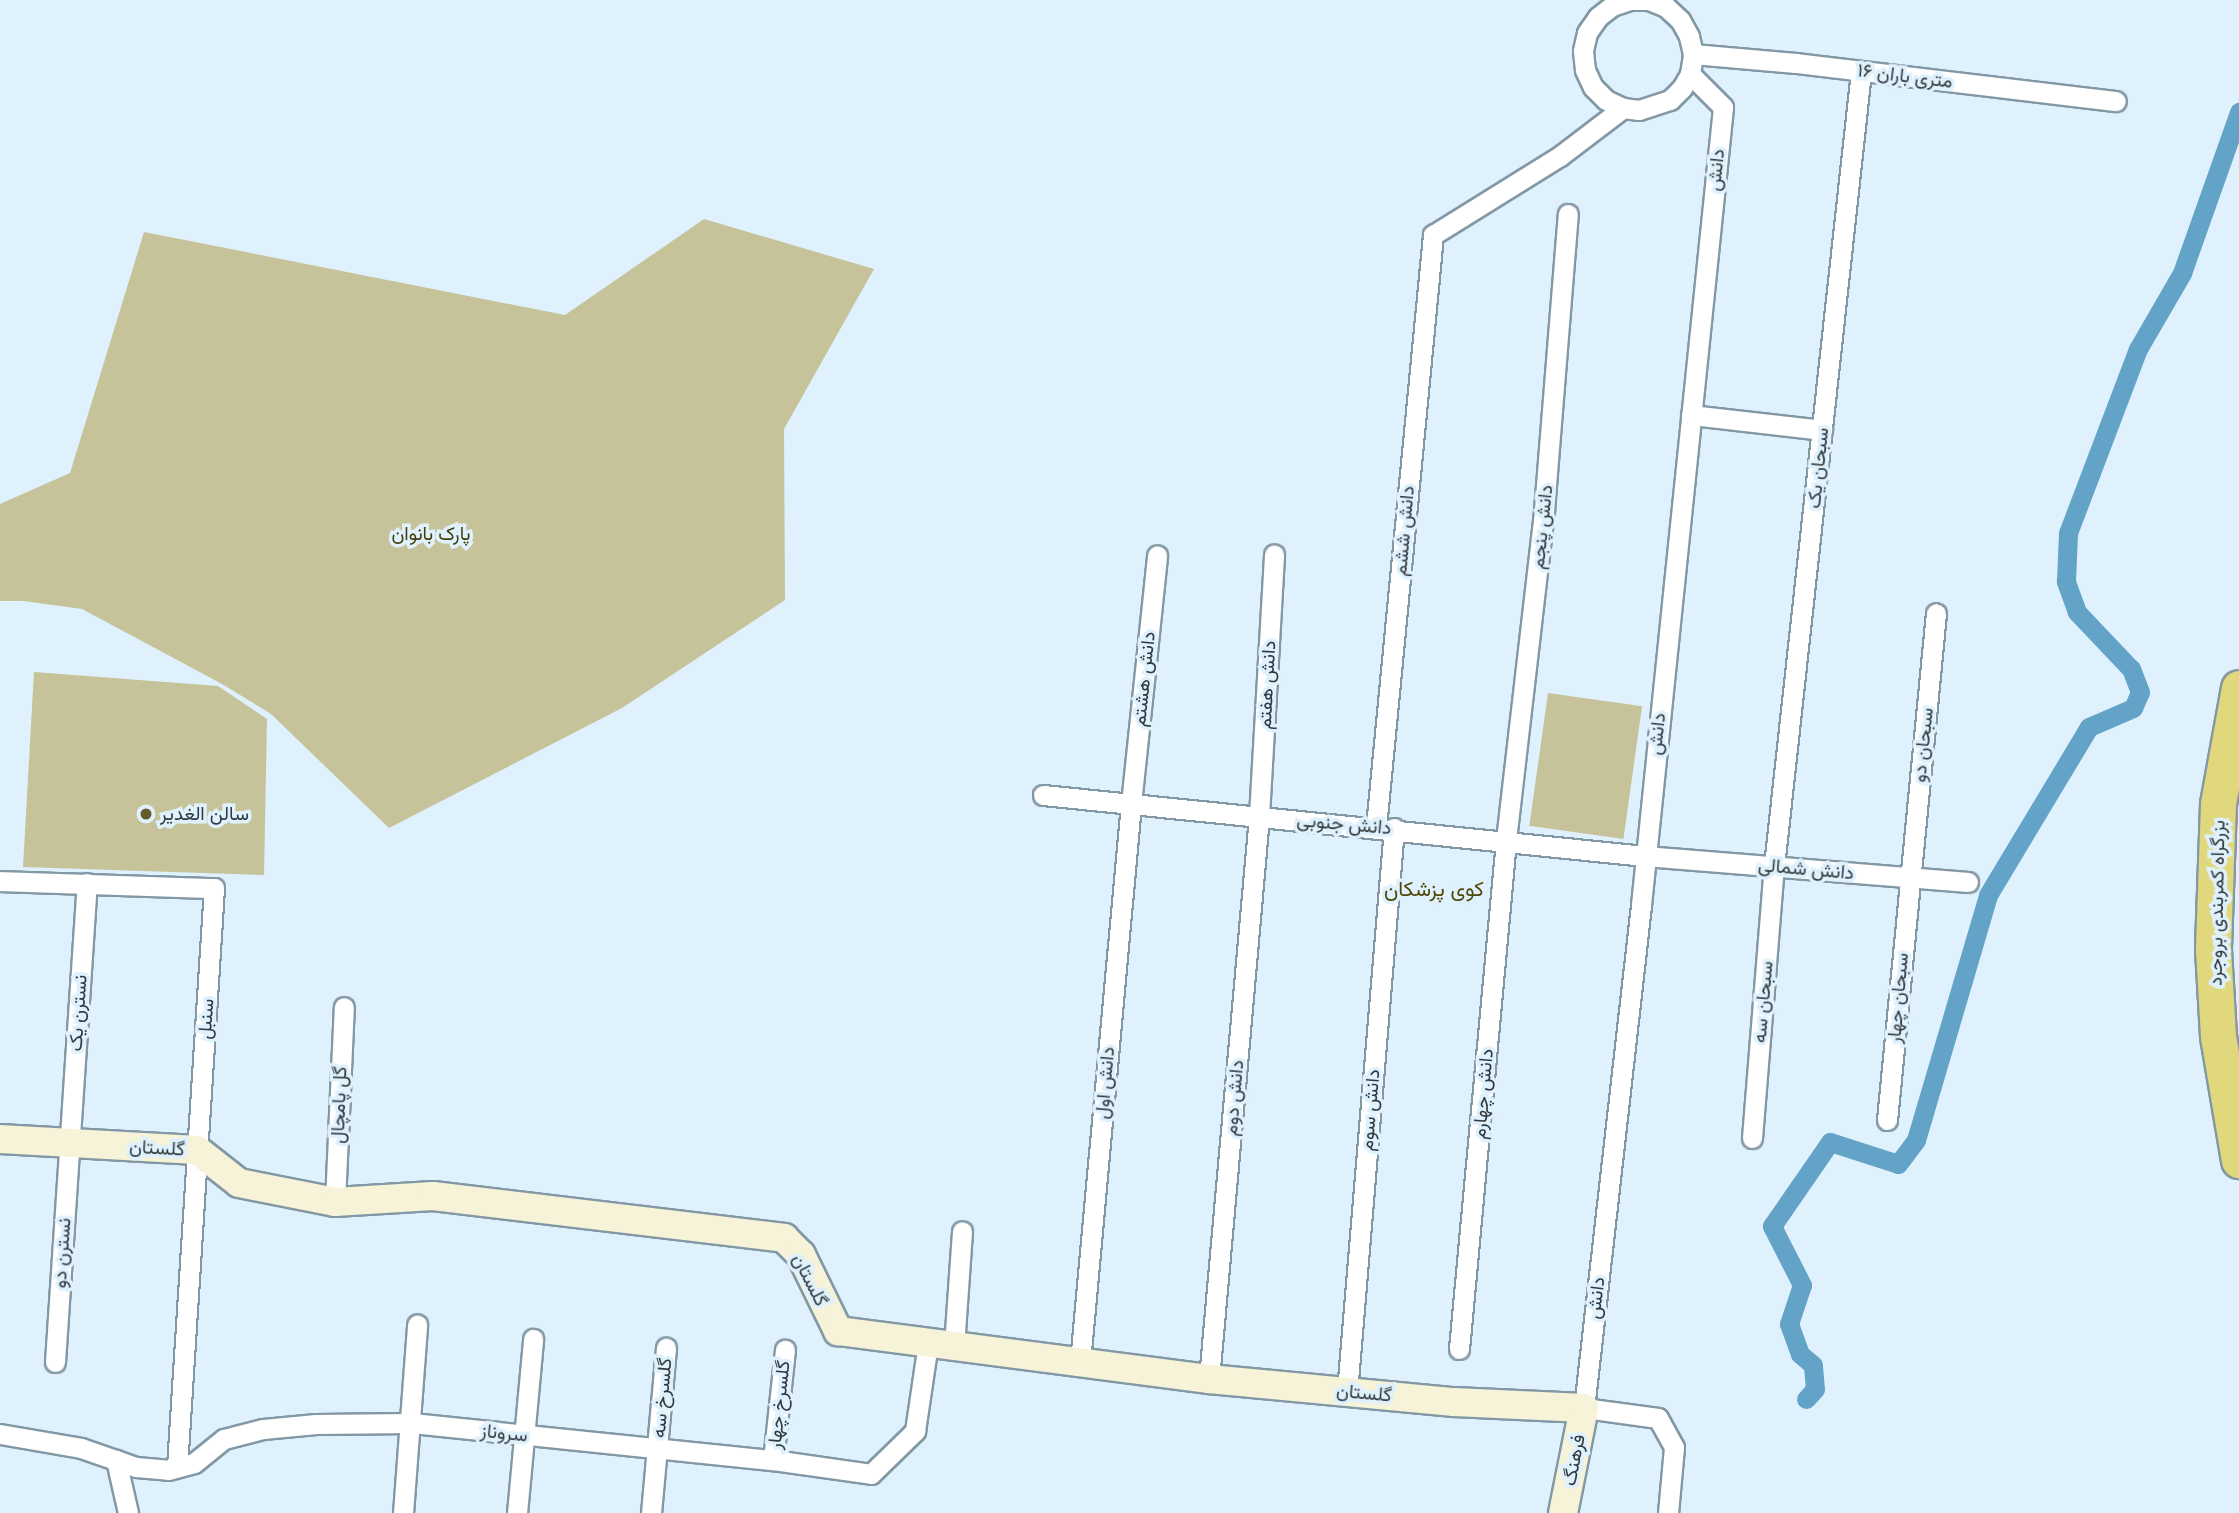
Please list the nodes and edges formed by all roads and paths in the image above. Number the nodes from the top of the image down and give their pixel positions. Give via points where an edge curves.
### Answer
1 (1630, 0) edge
2 (1691, 64) junction
3 (1861, 71) junction
4 (2116, 101) dead end
5 (1623, 108) junction
6 (1568, 214) dead end
7 (1691, 415) junction
8 (1822, 430) junction
9 (1275, 554) dead end
10 (1157, 555) dead end
11 (1936, 613) dead end
12 (2239, 688) edge
13 (1043, 795) dead end
14 (1131, 804) junction
15 (1259, 816) junction
16 (1385, 827) junction
17 (1506, 840) junction
18 (1645, 856) junction
19 (1774, 866) junction
20 (1910, 877) junction
21 (0, 881) edge
22 (1968, 882) dead end
23 (88, 883) junction
24 (344, 1007) dead end
25 (1887, 1120) dead end
26 (0, 1139) edge
27 (1752, 1139) dead end
28 (69, 1143) junction
29 (198, 1150) junction
30 (2239, 1160) edge
31 (335, 1202) junction
32 (962, 1231) dead end
33 (416, 1325) dead end
34 (533, 1339) dead end
35 (941, 1344) junction
36 (666, 1348) dead end
37 (1459, 1349) dead end
38 (785, 1350) dead end
39 (1080, 1362) junction
40 (55, 1363) dead end
41 (1209, 1379) junction
42 (1347, 1392) junction
43 (1584, 1408) junction
44 (412, 1423) junction
45 (0, 1434) edge
46 (525, 1435) junction
47 (657, 1448) junction
48 (116, 1460) junction
49 (773, 1460) junction
50 (177, 1467) junction
51 (128, 1513) edge
52 (403, 1513) edge
53 (517, 1513) edge
54 (651, 1513) edge
55 (1563, 1513) edge
56 (1668, 1513) edge

1 - 2 street via 1649,0 1680,19 1689,36
1 - 5 street via 1598,17 1587,33 1583,51 1593,87
2 - 3 street, ۱۶ متری باران
2 - 5 street via 1670,100 1639,110
2 - 7 street, دانش via 1723,107
3 - 4 street, ۱۶ متری باران
3 - 8 street, سبحان یک
5 - 16 street, دانش ششم via 1559,156 1433,236
6 - 17 street, دانش پنجم via 1544,510
7 - 8 street
7 - 18 street, دانش
8 - 19 street, سبحان یک
9 - 15 street, دانش هفتم
10 - 14 street, دانش هشتم
11 - 20 street, سبحان دو
12 - 30 highway, بزرگراه کمربندی بروجرد via 2218,804 2213,949 2218,1036
13 - 14 street, دانش جنوبی
14 - 15 street, دانش جنوبی
14 - 39 street, دانش اول
15 - 16 street, دانش جنوبی
15 - 41 street, دانش دوم
16 - 17 street, دانش جنوبی
16 - 42 street, دانش سوم
17 - 18 street, دانش جنوبی
17 - 37 street, دانش چهارم
18 - 19 street, دانش شمالی
18 - 43 street, دانش
19 - 20 street, دانش شمالی
19 - 27 street, سبحان سه
20 - 22 street, دانش شمالی
20 - 25 street, سبحان چهار
21 - 23 street
23 - 28 street, نسترن یک
23 - 29 street, سنبل via 214,888
24 - 31 street, گل پامچال
26 - 28 street, گلستان
28 - 29 street, گلستان
28 - 40 street, نسترن دو
29 - 31 street, گلستان via 239,1183
29 - 50 street, سنبل
31 - 35 street, گلستان via 433,1196 784,1238 801,1255 838,1331
32 - 35 street
33 - 44 street
34 - 46 street
35 - 39 street, گلستان
35 - 49 street, سروناز via 915,1431 872,1474
36 - 47 street, گلسرخ سه
38 - 49 street, گلسرخ چهار
39 - 41 street, گلستان
41 - 42 street, گلستان
42 - 43 street, گلستان
43 - 55 street, فرهنگ
43 - 56 street via 1658,1418 1674,1447
44 - 46 street, سروناز
44 - 50 street, سروناز via 262,1429 224,1439 194,1463
44 - 52 street
45 - 48 street, سروناز via 81,1448
46 - 47 street, سروناز
46 - 53 street
47 - 49 street, سروناز
47 - 54 street, گلسرخ سه
48 - 50 street, سروناز via 136,1467
48 - 51 street

